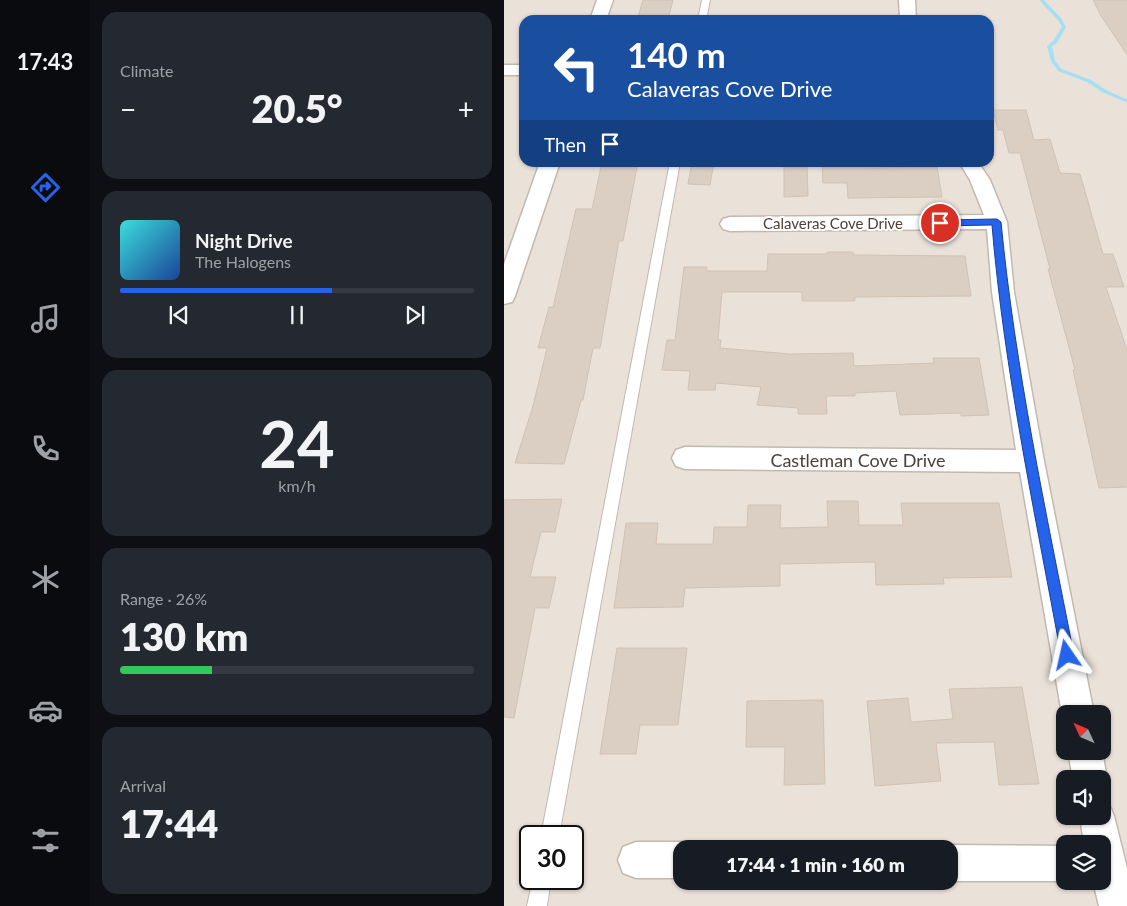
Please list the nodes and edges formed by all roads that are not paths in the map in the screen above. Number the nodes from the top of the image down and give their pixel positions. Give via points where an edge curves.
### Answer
1 (605, 0) edge
2 (706, 0) edge
3 (907, 0) edge
4 (600, 15) edge
5 (703, 15) edge
6 (908, 15) edge
7 (504, 70) edge
8 (519, 70) edge
9 (548, 167) edge
10 (674, 167) edge
11 (971, 167) edge
12 (997, 222) junction
13 (730, 224) dead end
14 (504, 296) edge
15 (685, 458) dead end
16 (1031, 461) junction
17 (1076, 705) edge
18 (552, 825) edge
19 (636, 860) dead end
20 (673, 860) edge
21 (958, 863) edge
22 (1056, 864) edge
23 (1111, 882) edge
24 (540, 890) edge
25 (537, 906) edge
26 (1117, 906) edge

1 - 4 street
2 - 5 lane
3 - 6 street
7 - 8 street
9 - 14 street
10 - 18 lane
11 - 12 street
12 - 13 street, Calaveras Cove Drive
12 - 16 street via 1003,292
15 - 16 street, Castleman Cove Drive
16 - 17 street
19 - 20 street
21 - 22 street
23 - 26 street
24 - 25 lane

